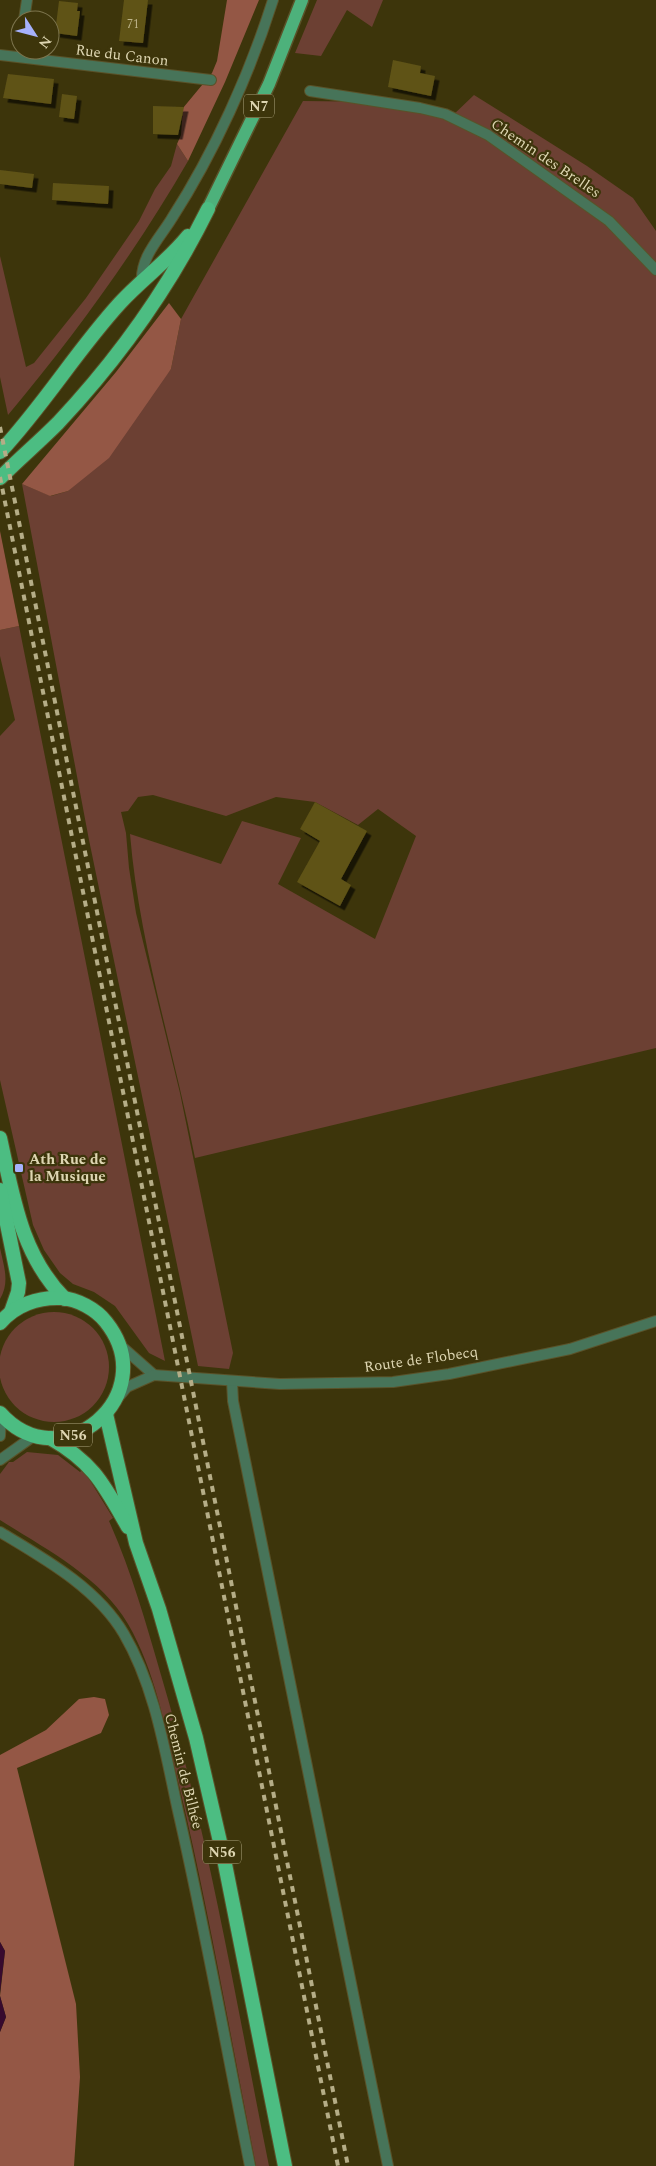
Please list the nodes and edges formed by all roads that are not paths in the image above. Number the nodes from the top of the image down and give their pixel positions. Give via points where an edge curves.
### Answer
1 (273, 0) edge
2 (302, 0) edge
3 (60, 59) edge
4 (211, 80) dead end
5 (310, 91) dead end
6 (208, 209) junction
7 (656, 270) edge
8 (142, 282) junction
9 (0, 452) edge
10 (0, 478) edge
11 (0, 1138) edge
12 (0, 1190) edge
13 (65, 1298) junction
14 (3, 1319) edge
15 (656, 1321) edge
16 (120, 1345) junction
17 (154, 1375) junction
18 (232, 1381) junction
19 (115, 1402) junction
20 (0, 1414) edge
21 (106, 1414) junction
22 (0, 1436) edge
23 (35, 1436) junction
24 (50, 1438) junction
25 (0, 1460) edge
26 (0, 1532) edge
27 (136, 1544) junction
28 (250, 2166) edge
29 (285, 2166) edge
30 (388, 2166) edge

1 - 8 street via 244,79 214,142 178,210 144,261
2 - 6 main road, N7 via 269,84
3 - 4 street, Rue du Canon
5 - 7 street, Chemin des Brelles via 429,110 445,114 488,135 609,221
6 - 8 highway, N7 via 178,248
6 - 10 highway via 175,272 109,364 56,424
8 - 9 highway, N7 via 120,303 25,425
11 - 13 highway, N56 via 25,1240 38,1268
12 - 14 highway, N56 via 19,1283 18,1292
13 - 14 highway, N56 via 36,1300
13 - 16 highway, N56 via 79,1302 104,1319
15 - 18 street, Route de Flobecq via 570,1349 393,1382 280,1384
16 - 17 street
16 - 19 highway, N56 via 124,1364
17 - 18 street, Route de Flobecq
17 - 19 street, Route de Flobecq via 127,1387
18 - 30 street via 233,1401
19 - 21 highway, N56
20 - 22 street
20 - 23 highway, N56 via 11,1424
21 - 24 highway, N56 via 81,1432
21 - 27 highway, N56
23 - 24 highway, N56
23 - 25 street
24 - 27 highway, N56 via 72,1450 99,1477
26 - 28 street, Chemin de Bilhée via 87,1590 124,1633 138,1662 164,1748 189,1857
27 - 29 highway, N56 via 159,1609 200,1756 224,1859

